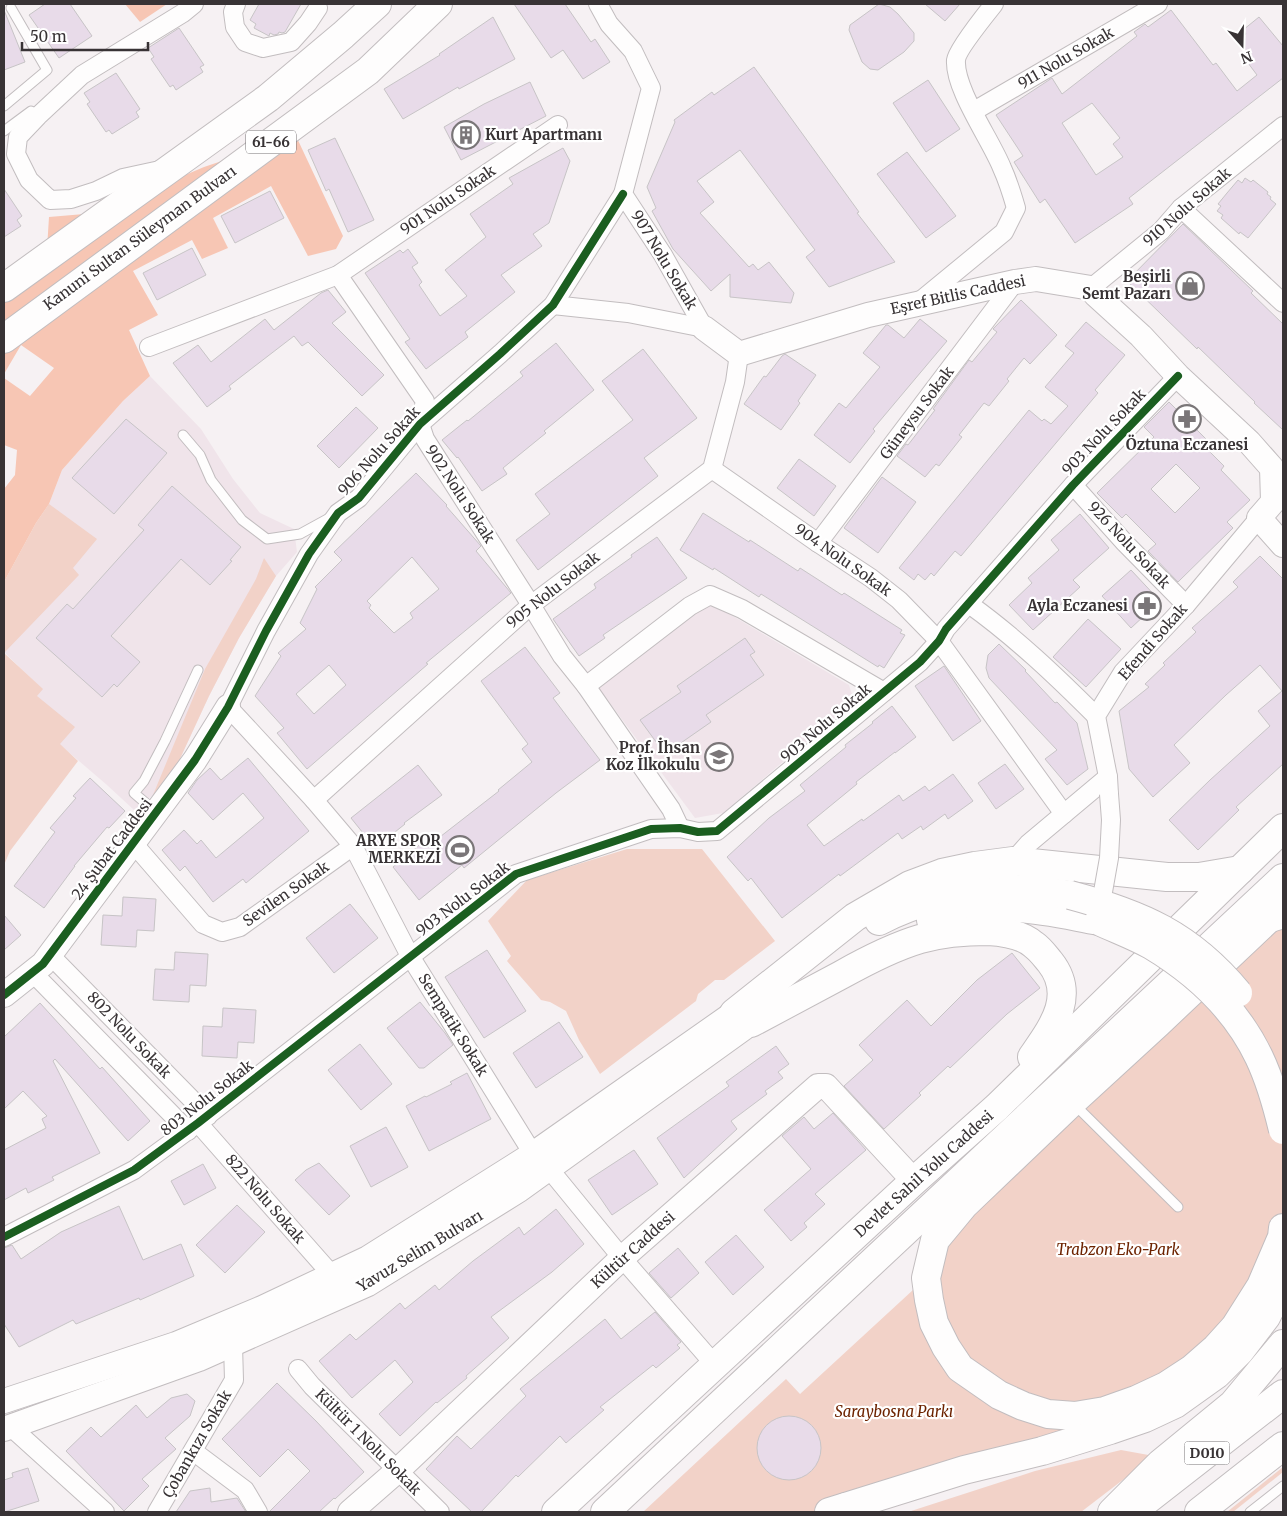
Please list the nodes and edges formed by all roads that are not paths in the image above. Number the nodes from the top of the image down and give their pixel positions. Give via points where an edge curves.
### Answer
1 (194, 4) edge
2 (236, 4) edge
3 (367, 4) edge
4 (377, 4) edge
5 (438, 4) edge
6 (454, 4) edge
7 (598, 4) edge
8 (994, 4) edge
9 (1158, 4) edge
10 (11, 8) dead end
11 (318, 8) dead end
12 (343, 35) junction
13 (4, 106) edge
14 (974, 111) junction
15 (38, 116) junction
16 (558, 125) dead end
17 (288, 130) junction
18 (4, 131) edge
19 (1282, 131) edge
20 (170, 168) junction
21 (622, 194) junction
22 (1181, 208) junction
23 (77, 236) junction
24 (96, 270) junction
25 (4, 274) edge
26 (338, 275) junction
27 (1015, 282) junction
28 (4, 288) edge
29 (1091, 288) junction
30 (919, 303) junction
31 (1283, 303) edge
32 (553, 305) junction
33 (704, 328) junction
34 (4, 339) edge
35 (149, 347) dead end
36 (4, 350) edge
37 (739, 354) junction
38 (1178, 376) junction
39 (420, 424) junction
40 (183, 435) dead end
41 (1278, 464) edge
42 (712, 469) junction
43 (1073, 484) junction
44 (338, 514) junction
45 (1259, 518) junction
46 (818, 543) junction
47 (1283, 546) edge
48 (969, 604) junction
49 (531, 605) junction
50 (1186, 605) junction
51 (939, 641) junction
52 (198, 670) dead end
53 (586, 686) junction
54 (884, 692) junction
55 (228, 707) junction
56 (1096, 716) junction
57 (1108, 785) junction
58 (314, 800) junction
59 (156, 812) junction
60 (1064, 814) junction
61 (680, 828) junction
62 (1283, 828) edge
63 (133, 843) junction
64 (353, 846) junction
65 (1013, 861) junction
66 (1240, 870) junction
67 (1283, 878) edge
68 (1100, 912) junction
69 (1279, 912) edge
70 (50, 955) junction
71 (410, 956) junction
72 (32, 972) junction
73 (4, 995) edge
74 (743, 1021) junction
75 (1283, 1069) edge
76 (1072, 1102) junction
77 (997, 1107) junction
78 (198, 1123) junction
79 (1283, 1130) edge
80 (542, 1161) junction
81 (914, 1181) junction
82 (1178, 1207) dead end
83 (1283, 1228) edge
84 (4, 1237) edge
85 (622, 1258) junction
86 (332, 1275) junction
87 (1283, 1284) edge
88 (1283, 1344) edge
89 (233, 1345) junction
90 (715, 1365) junction
91 (298, 1369) dead end
92 (1283, 1394) edge
93 (4, 1401) edge
94 (7, 1428) edge
95 (1283, 1446) edge
96 (193, 1451) junction
97 (397, 1471) junction
98 (1283, 1486) edge
99 (837, 1510) edge
100 (105, 1512) edge
101 (157, 1512) edge
102 (258, 1512) edge
103 (350, 1512) edge
104 (440, 1512) edge
105 (556, 1512) edge
106 (605, 1512) edge
107 (1112, 1512) edge
108 (1131, 1512) edge
109 (1198, 1512) edge
110 (1250, 1512) edge

1 - 15 street via 82,75
2 - 11 street via 234,27 245,42 263,48 291,42
3 - 12 main road, 61-66
4 - 12 main road, 61-66
5 - 17 main road, Kanuni Sultan Süleyman Bulvarı / 61-66 via 368,70
6 - 17 main road, 61-66 via 419,40 356,87
7 - 21 street, 907 Nolu Sokak via 609,24 633,51 651,88
8 - 14 street via 956,59 963,93
9 - 14 street, 911 Nolu Sokak
10 - 13 lane via 47,70
12 - 20 main road, 61-66 via 268,98
14 - 30 street via 1002,167 1016,208 1004,232
15 - 18 lane via 30,111
15 - 20 street via 18,137 16,154 29,180 50,200 71,199 123,178
16 - 26 street, 901 Nolu Sokak
17 - 24 main road, Kanuni Sultan Süleyman Bulvarı / 61-66
19 - 22 street, 910 Nolu Sokak
20 - 23 main road, 61-66
21 - 32 street, 906 Nolu Sokak
21 - 33 street, 907 Nolu Sokak via 663,255
22 - 29 street, 910 Nolu Sokak via 1161,231
22 - 31 street
23 - 25 main road, 61-66
23 - 28 main road, 61-66
24 - 34 main road, Kanuni Sultan Süleyman Bulvarı / 61-66
24 - 36 main road, 61-66
26 - 35 street
26 - 39 street via 425,401
27 - 29 street, Eşref Bitlis Caddesi via 1036,279
27 - 30 street, Eşref Bitlis Caddesi
27 - 46 street, Güneysu Sokak
29 - 38 street
30 - 37 street, Eşref Bitlis Caddesi
32 - 33 street
32 - 39 street, 906 Nolu Sokak
33 - 37 street
37 - 42 street
38 - 41 street
38 - 43 street, 903 Nolu Sokak
39 - 44 street, 906 Nolu Sokak via 359,498
39 - 49 street, 902 Nolu Sokak via 425,439
40 - 44 lane via 200,455 211,480 242,520 268,539 300,534
41 - 45 street via 1273,502
42 - 46 street, 904 Nolu Sokak
42 - 49 street, 905 Nolu Sokak
43 - 48 street, 903 Nolu Sokak
43 - 50 street, 926 Nolu Sokak via 1124,543
44 - 55 street, 906 Nolu Sokak via 309,554
45 - 47 street
45 - 50 street, Efendi Sokak
46 - 51 street, 904 Nolu Sokak via 899,600
48 - 51 street, 903 Nolu Sokak
48 - 56 street via 1045,665
49 - 53 street, 902 Nolu Sokak via 562,656
49 - 58 street, 905 Nolu Sokak
50 - 56 street, Efendi Sokak via 1123,672
51 - 54 street, 903 Nolu Sokak
51 - 60 street, 904 Nolu Sokak
52 - 59 lane via 144,782 134,793
53 - 54 street via 690,606 710,595 742,609
53 - 61 street, 902 Nolu Sokak via 671,809
54 - 61 street, 903 Nolu Sokak via 717,832
55 - 58 street, Sempatik Sokak
55 - 59 street, 24 Şubat Caddesi via 195,760
56 - 57 street
57 - 60 street
57 - 68 street, bridge via 1111,820 1109,858
58 - 64 street, Sempatik Sokak
59 - 63 street, 24 Şubat Caddesi
60 - 65 street
61 - 71 street, 903 Nolu Sokak via 651,829 516,874
62 - 66 main road, Devlet Sahil Yolu Caddesi
63 - 64 street, Sevilen Sokak via 204,924 222,932 240,927
63 - 70 street, 24 Şubat Caddesi
64 - 71 street, Sempatik Sokak
65 - 66 main road via 1167,877 1199,877
65 - 74 main road via 942,873 910,885 855,917
66 - 77 main road, Devlet Sahil Yolu Caddesi
67 - 106 main road, Devlet Sahil Yolu Caddesi
68 - 74 main road via 1014,908 940,917 902,929 866,946
68 - 74 main road, bridge via 1070,895 1007,888 975,891 912,906 856,933
68 - 75 main road, bridge via 1137,916 1181,940 1205,959 1251,1009 1277,1052
68 - 79 main road, bridge via 1172,958 1221,1000 1238,1020 1259,1057 1276,1100
69 - 76 main road
70 - 72 street, 24 Şubat Caddesi
70 - 78 street, 802 Nolu Sokak
71 - 78 street, 803 Nolu Sokak
71 - 80 street, Sempatik Sokak
72 - 73 street, 24 Şubat Caddesi
72 - 78 street, 802 Nolu Sokak
74 - 77 main road via 868,960 920,940 979,931 1019,936 1034,944 1053,966 1062,999 1056,1021
74 - 80 street, Yavuz Selim Bulvarı
76 - 82 lane
76 - 83 main road via 964,1205 934,1240 926,1278 934,1324 960,1368 999,1395 1048,1414 1075,1416 1105,1411 1166,1386 1192,1369 1235,1327 1262,1286
77 - 81 main road, Devlet Sahil Yolu Caddesi
78 - 84 street, 803 Nolu Sokak via 134,1170
78 - 86 street, 822 Nolu Sokak
80 - 85 street, Sempatik Sokak
80 - 86 street, Yavuz Selim Bulvarı
80 - 89 street, Yavuz Selim Bulvarı via 519,1190 368,1284
81 - 85 street, Kültür Caddesi via 826,1086 818,1086
81 - 90 main road, Devlet Sahil Yolu Caddesi
85 - 90 street, Sempatik Sokak
85 - 97 street, Kültür Caddesi
86 - 93 street, Yavuz Selim Bulvarı via 176,1344
87 - 99 main road via 1266,1317 1240,1352 1217,1374 1175,1404 1145,1418 1042,1451 964,1470
88 - 107 main road via 1233,1404 1161,1463
89 - 94 street, Yavuz Selim Bulvarı
89 - 96 street, Çobankızı Sokak via 234,1380
90 - 105 main road, Devlet Sahil Yolu Caddesi
91 - 97 street, Kültür 1 Nolu Sokak
92 - 108 main road, D010
94 - 100 street
95 - 109 main road, D010
96 - 101 street, Çobankızı Sokak
96 - 102 street via 245,1490
97 - 103 street, Kültür Caddesi
97 - 104 street, Kültür 1 Nolu Sokak
98 - 110 lane

